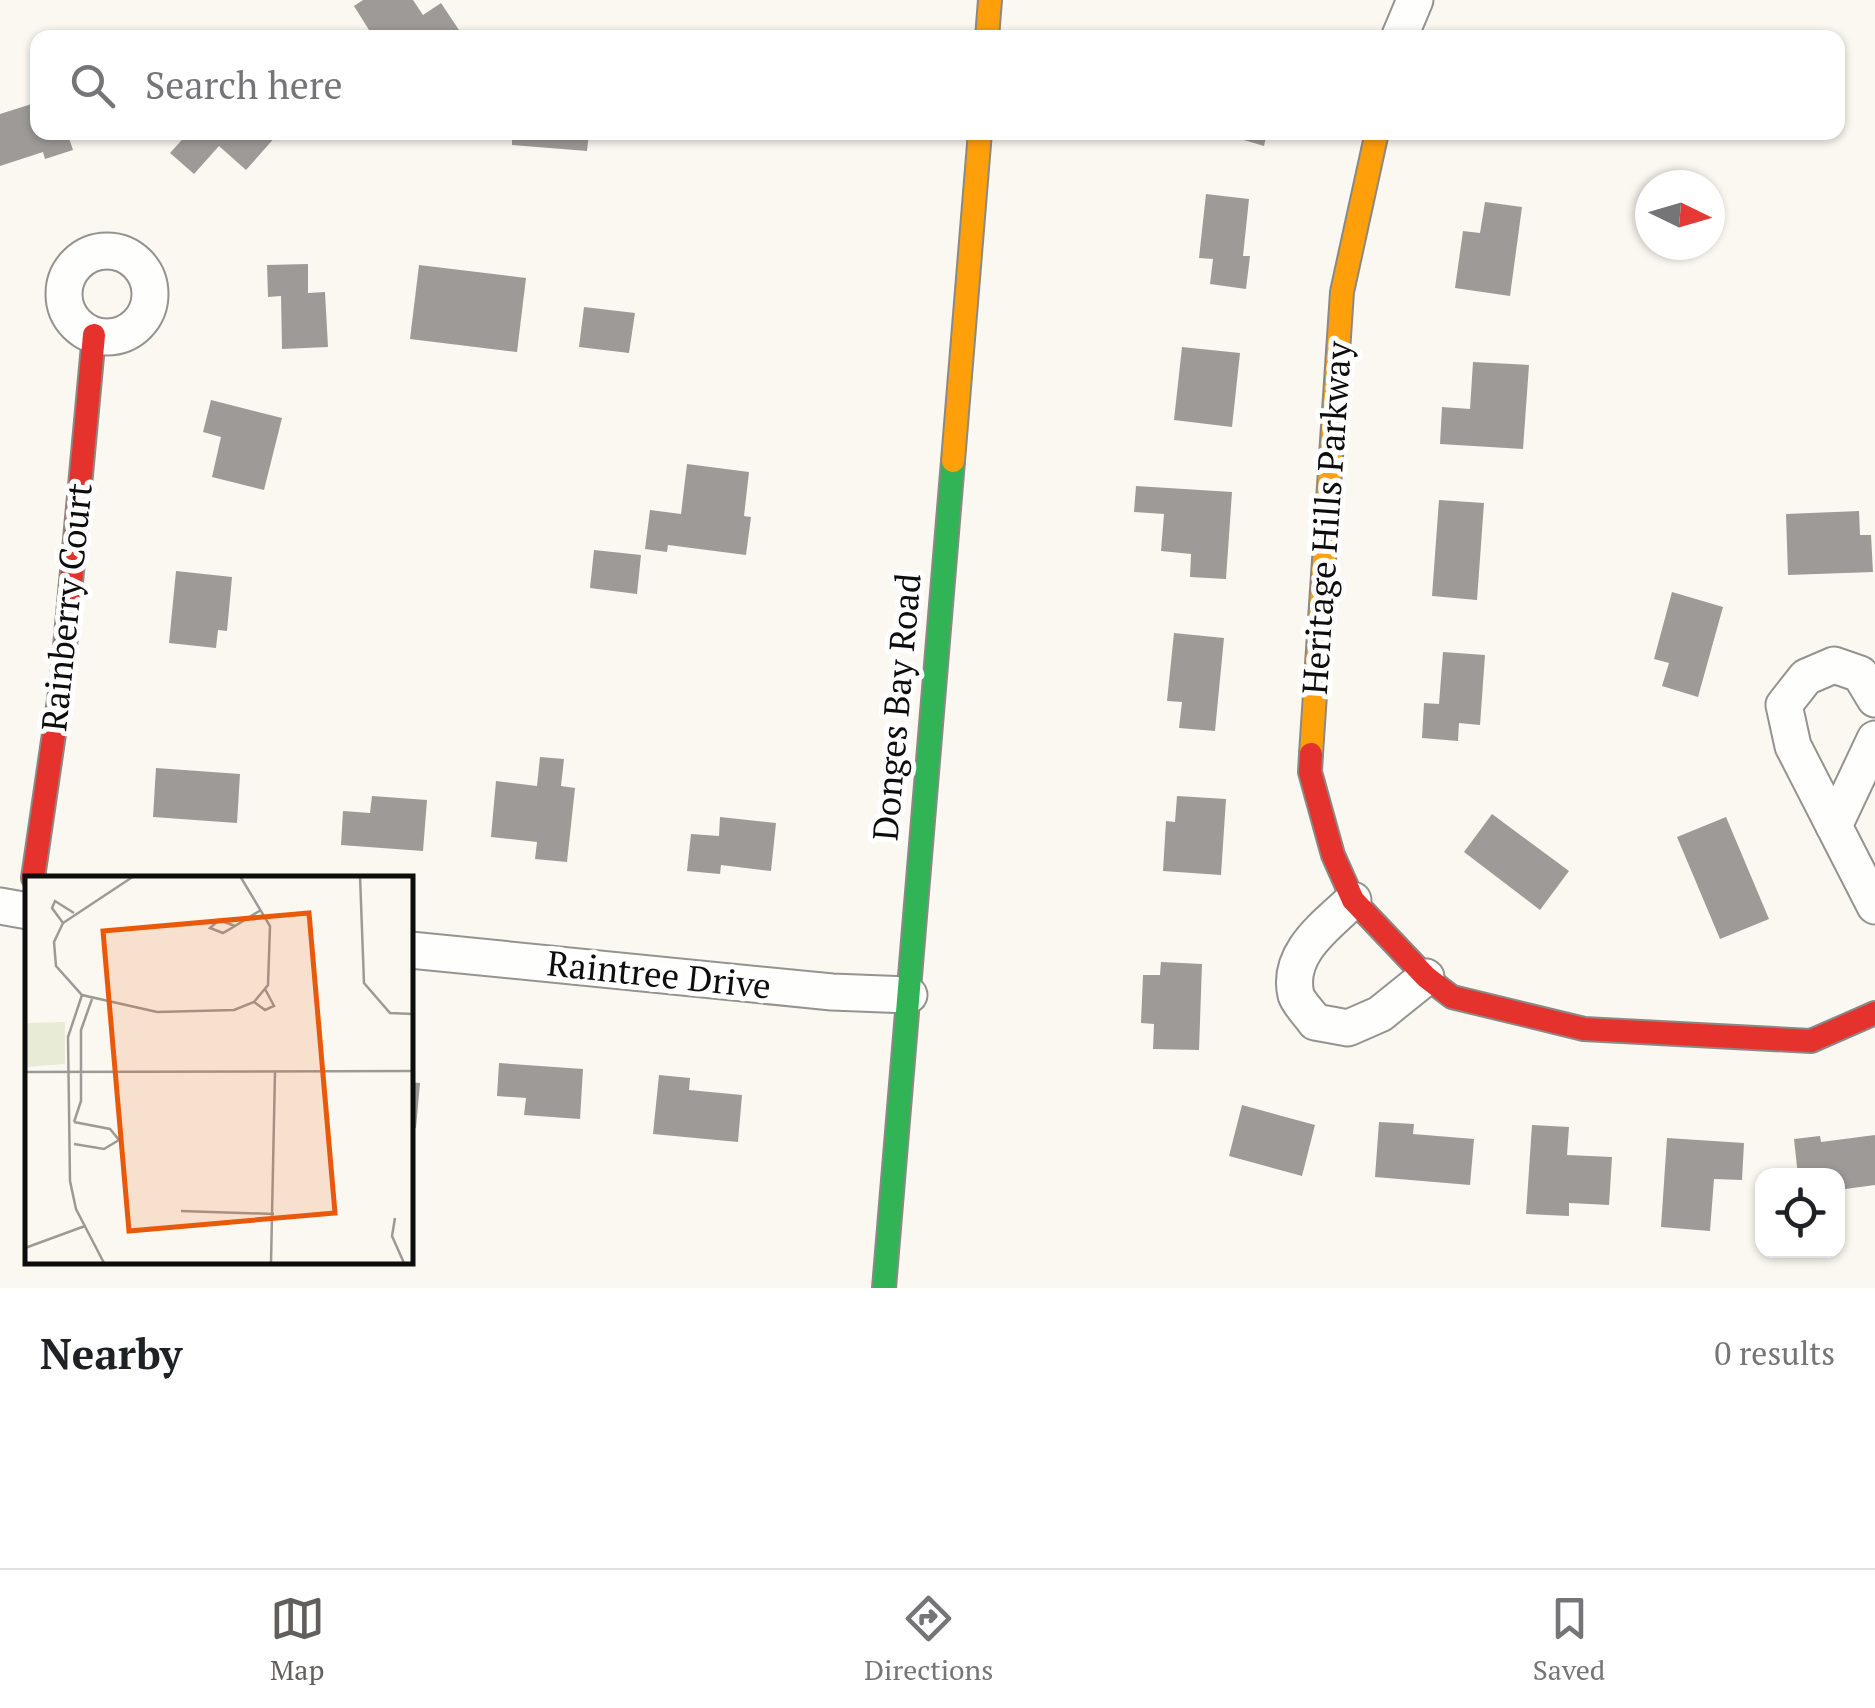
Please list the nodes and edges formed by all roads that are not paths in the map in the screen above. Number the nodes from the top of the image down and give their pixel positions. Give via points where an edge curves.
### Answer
1 (990, 0) edge
2 (1415, 0) edge
3 (988, 30) edge
4 (1402, 30) edge
5 (979, 140) edge
6 (1375, 140) edge
7 (94, 335) dead end
8 (1875, 699) edge
9 (1875, 739) edge
10 (1834, 826) junction
11 (33, 876) edge
12 (1352, 900) junction
13 (0, 906) edge
14 (1875, 906) edge
15 (25, 911) edge
16 (412, 950) edge
17 (1426, 978) junction
18 (909, 995) junction
19 (1875, 1014) edge
20 (884, 1288) edge

1 - 3 street
2 - 4 street
5 - 18 street, Donges Bay Road
6 - 12 street, Heritage Hills Parkway via 1342,292 1310,772
7 - 11 street, Rainberry Court via 62,679
8 - 10 street via 1860,674 1834,665 1806,677 1784,705 1794,746
9 - 10 street
10 - 14 street
12 - 17 street, Heritage Hills Parkway
12 - 17 street via 1297,962 1296,996 1315,1022 1348,1028 1380,1014
13 - 15 street
16 - 18 street, Raintree Drive
17 - 19 street, Heritage Hills Parkway via 1452,996 1584,1028 1811,1042
18 - 20 street, Donges Bay Road

